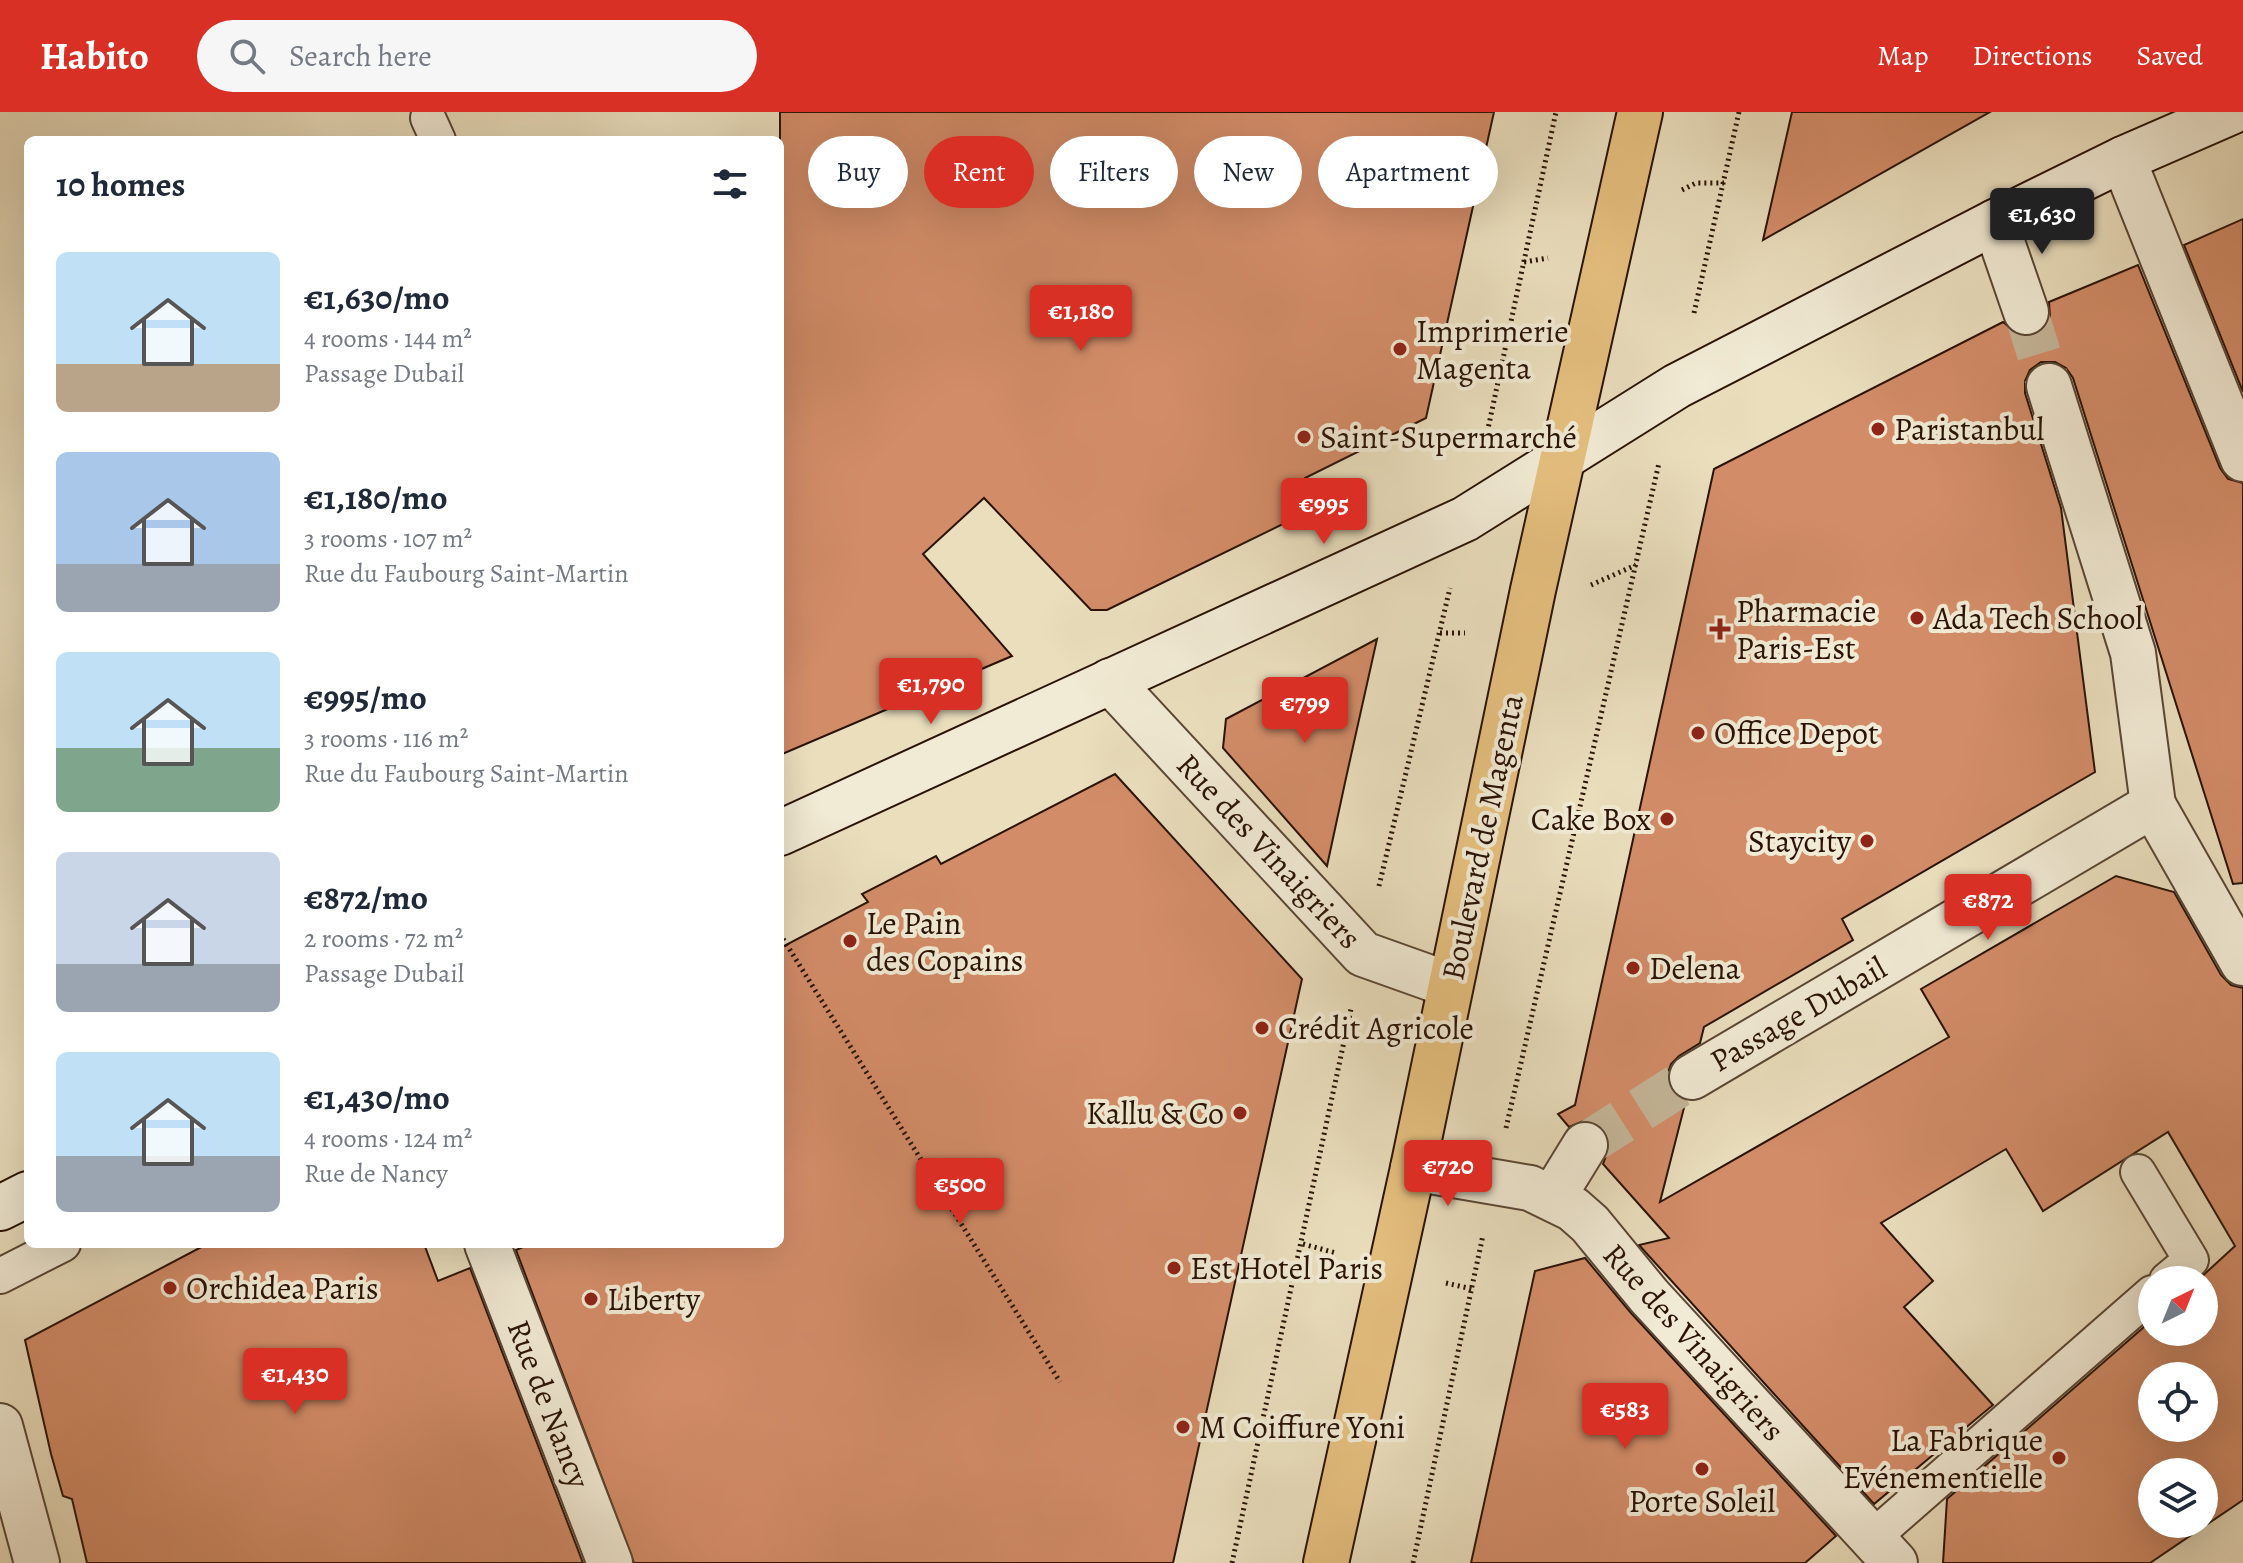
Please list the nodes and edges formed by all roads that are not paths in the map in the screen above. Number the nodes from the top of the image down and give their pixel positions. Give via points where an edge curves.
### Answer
1 (1640, 112) edge
2 (2231, 112) edge
3 (2123, 159) junction
4 (1995, 222) junction
5 (2026, 312) tunnel mouth
6 (2049, 386) tunnel mouth
7 (2243, 459) edge
8 (1564, 460) junction
9 (1110, 681) junction
10 (2153, 805) junction
11 (784, 831) edge
12 (2243, 963) edge
13 (1450, 985) junction
14 (1692, 1077) tunnel mouth
15 (1585, 1145) tunnel mouth
16 (1413, 1168) junction
17 (2138, 1172) dead end
18 (24, 1196) edge
19 (1553, 1197) junction
20 (0, 1208) edge
21 (55, 1248) edge
22 (489, 1248) edge
23 (2184, 1266) edge
24 (0, 1276) edge
25 (2138, 1306) edge
26 (0, 1426) edge
27 (1883, 1550) edge
28 (37, 1563) edge
29 (610, 1563) edge
30 (1326, 1563) edge

1 - 8 main road, Boulevard de Magenta
2 - 3 street
3 - 4 street
3 - 7 street
4 - 5 street
4 - 8 street via 1677,386
6 - 10 street via 2133,653
8 - 9 street via 1465,519
8 - 13 main road, Boulevard de Magenta
9 - 11 street
9 - 13 street, Rue des Vinaigriers via 1363,954
10 - 12 street
10 - 14 street, Passage Dubail
13 - 16 main road, Boulevard de Magenta
15 - 19 street
16 - 19 street, Rue des Vinaigriers via 1515,1185
16 - 30 main road, Boulevard de Magenta
17 - 23 lane via 2191,1260
18 - 20 street
19 - 27 street, Rue des Vinaigriers via 1590,1224 1649,1296
21 - 24 lane
22 - 29 street, Rue de Nancy
25 - 27 lane
26 - 28 street

